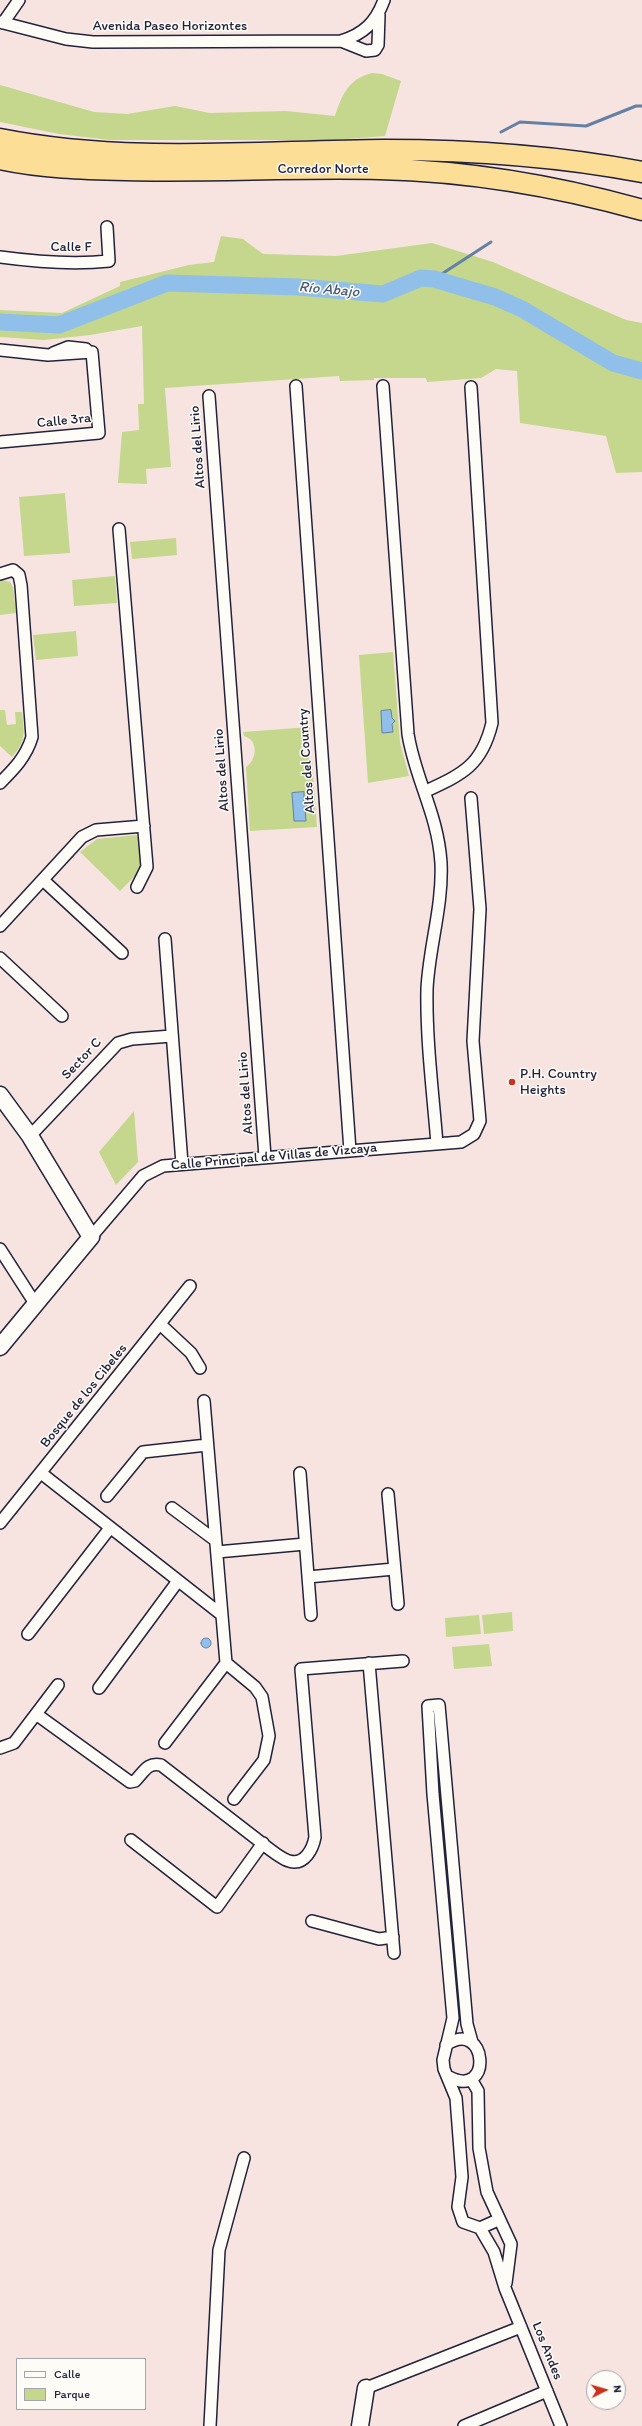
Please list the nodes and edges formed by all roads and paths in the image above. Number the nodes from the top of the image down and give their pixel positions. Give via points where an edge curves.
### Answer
1 (19, 0) edge
2 (384, 0) edge
3 (379, 15) junction
4 (2, 23) edge
5 (342, 41) junction
6 (0, 139) edge
7 (0, 159) edge
8 (642, 172) edge
9 (642, 210) edge
10 (107, 227) dead end
11 (0, 257) edge
12 (0, 350) edge
13 (296, 386) dead end
14 (383, 386) dead end
15 (471, 387) dead end
16 (210, 396) dead end
17 (0, 442) edge
18 (119, 529) dead end
19 (0, 574) edge
20 (0, 783) edge
21 (426, 791) junction
22 (471, 798) dead end
23 (144, 826) junction
24 (43, 880) junction
25 (137, 887) dead end
26 (0, 926) edge
27 (165, 939) dead end
28 (122, 953) dead end
29 (0, 958) edge
30 (62, 1016) dead end
31 (172, 1036) junction
32 (0, 1094) edge
33 (30, 1136) junction
34 (437, 1144) junction
35 (350, 1151) junction
36 (266, 1157) junction
37 (182, 1164) junction
38 (91, 1237) junction
39 (0, 1249) edge
40 (190, 1286) dead end
41 (36, 1305) junction
42 (160, 1324) junction
43 (0, 1347) edge
44 (200, 1368) dead end
45 (204, 1401) dead end
46 (207, 1445) junction
47 (41, 1473) junction
48 (300, 1473) dead end
49 (388, 1494) dead end
50 (107, 1496) dead end
51 (172, 1508) dead end
52 (0, 1523) edge
53 (110, 1528) junction
54 (216, 1540) junction
55 (305, 1544) junction
56 (216, 1552) junction
57 (394, 1569) junction
58 (308, 1577) junction
59 (178, 1581) junction
60 (219, 1584) junction
61 (208, 1604) junction
62 (398, 1604) dead end
63 (222, 1615) junction
64 (311, 1615) dead end
65 (28, 1634) dead end
66 (402, 1661) dead end
67 (226, 1662) junction
68 (369, 1663) junction
69 (58, 1685) dead end
70 (99, 1688) dead end
71 (36, 1714) junction
72 (165, 1743) dead end
73 (0, 1748) edge
74 (445, 1791) junction
75 (433, 1794) junction
76 (234, 1799) dead end
77 (131, 1840) dead end
78 (263, 1843) junction
79 (453, 1871) junction
80 (439, 1873) junction
81 (312, 1921) dead end
82 (393, 1937) junction
83 (446, 1951) junction
84 (461, 1951) junction
85 (394, 1953) dead end
86 (472, 2042) junction
87 (446, 2045) junction
88 (449, 2076) junction
89 (471, 2079) junction
90 (244, 2158) dead end
91 (498, 2220) junction
92 (480, 2228) junction
93 (508, 2240) junction
94 (492, 2248) junction
95 (505, 2288) junction
96 (521, 2327) junction
97 (366, 2388) joint
98 (547, 2391) junction
99 (210, 2426) edge
100 (360, 2426) edge
101 (464, 2426) edge
102 (561, 2426) edge

1 - 4 street
2 - 3 street, Avenida Paseo Horizontes
3 - 5 street, Avenida Paseo Horizontes via 365,30
3 - 5 street, Avenida Paseo Horizontes via 378,45 375,50 366,51
4 - 5 street, Avenida Paseo Horizontes via 66,39 93,42
6 - 8 highway, Corredor Norte via 91,150 177,154 441,151 587,162
7 - 9 highway, Corredor Norte via 90,169 380,169 439,173 524,183 577,193
10 - 11 street, Calle F via 109,261 84,264 46,263
12 - 17 street, Calle 3ra via 48,355 92,352 99,434
13 - 35 street, Altos del Country
14 - 21 street via 408,734 416,767
15 - 21 street via 492,723 487,744 472,766 455,778
16 - 36 street, Altos del Lirio
18 - 23 street
19 - 20 street via 13,570 19,576 21,585 32,737 20,763
21 - 34 street via 436,826 441,864 440,904 427,989
22 - 34 street, Calle Principal de Villas de Vizcaya via 480,909 473,1041 480,1121 474,1134 461,1142
23 - 24 street via 96,830 89,833 82,837
23 - 25 street via 147,866
24 - 26 street
24 - 28 street
27 - 31 street
29 - 30 street
31 - 33 street, Sector C via 132,1039 118,1043
31 - 37 street
32 - 33 street
33 - 38 street
34 - 35 street, Calle Principal de Villas de Vizcaya
35 - 36 street, Calle Principal de Villas de Vizcaya
36 - 37 street, Calle Principal de Villas de Vizcaya
37 - 38 street, Calle Principal de Villas de Vizcaya via 163,1166 143,1176
38 - 41 street, Calle Principal de Villas de Vizcaya
39 - 41 street
40 - 42 street, Bosque de los Cibeles
41 - 43 street, Calle Principal de Villas de Vizcaya
42 - 44 street via 191,1353
42 - 47 street, Bosque de los Cibeles
45 - 46 street
46 - 50 street via 143,1452
46 - 54 street
47 - 52 street, Bosque de los Cibeles
47 - 53 street
48 - 55 street
49 - 57 street
51 - 54 street
53 - 59 street
53 - 65 street
54 - 56 street
55 - 56 street
55 - 58 street
56 - 60 street
57 - 58 street
57 - 62 street
58 - 64 street
59 - 61 street
59 - 70 street
60 - 61 street
60 - 63 street
61 - 63 street
63 - 67 street
66 - 68 street
67 - 72 street
67 - 76 street via 255,1687 262,1697 269,1736 264,1760
68 - 78 street via 300,1669 315,1837 306,1856 297,1861 289,1861
68 - 82 street
69 - 71 street
71 - 73 street via 14,1743
71 - 78 street via 130,1782 135,1781 148,1766 161,1765
74 - 75 street
74 - 75 street via 439,1705 428,1706
74 - 79 street
75 - 80 street
77 - 78 street via 217,1907
79 - 80 street
79 - 84 street
80 - 83 street
81 - 82 street via 379,1939
82 - 85 street
83 - 84 street
83 - 87 street via 453,2018
84 - 86 street via 467,2024
86 - 87 street via 457,2039
86 - 89 street via 480,2056 480,2065 478,2073
87 - 88 street via 443,2060 444,2069
88 - 89 street via 462,2081
88 - 92 street via 456,2098 461,2147 462,2177 458,2207 463,2222
89 - 91 street via 478,2091 479,2148 486,2192
90 - 99 street via 219,2250
91 - 92 street
91 - 93 street
92 - 94 street, Los Andes
93 - 94 street via 501,2247
93 - 95 street via 511,2244
94 - 95 street, Los Andes
95 - 96 street, Los Andes
96 - 97 street
96 - 98 street, Los Andes
97 - 100 street
98 - 101 street
98 - 102 street, Los Andes

